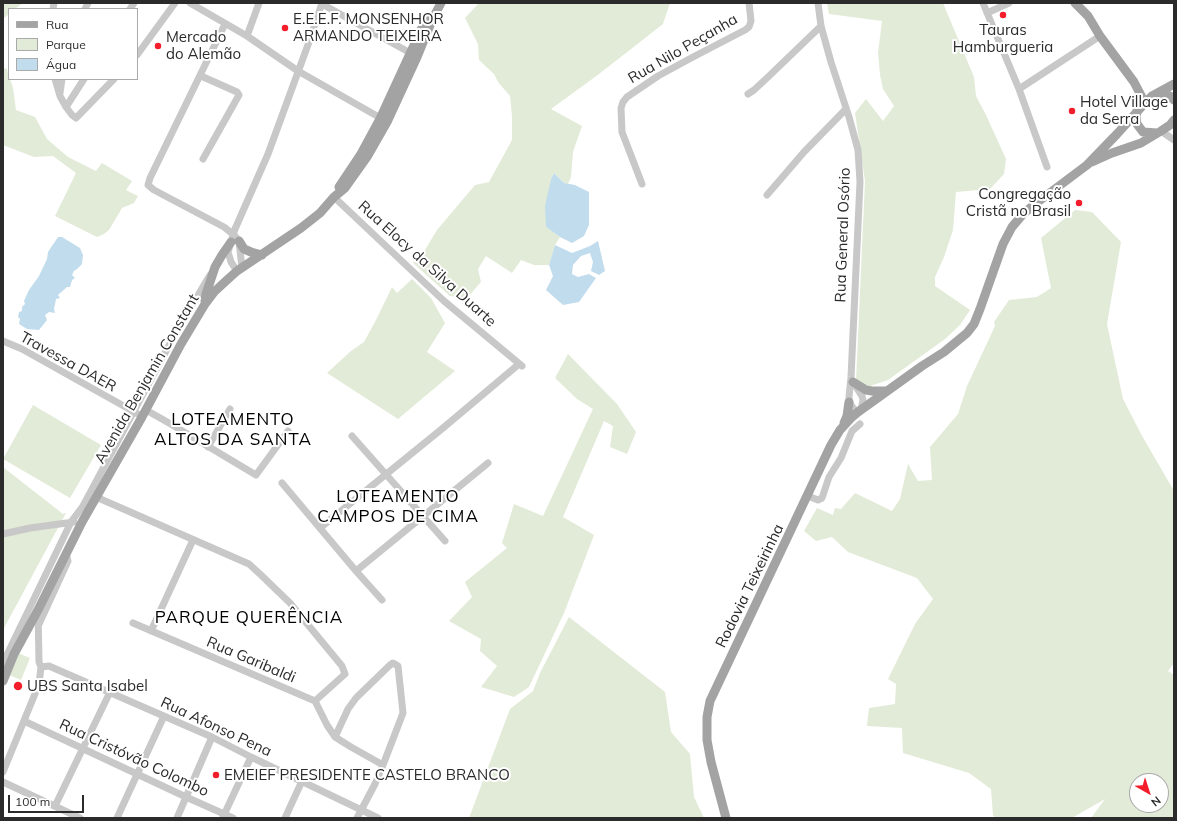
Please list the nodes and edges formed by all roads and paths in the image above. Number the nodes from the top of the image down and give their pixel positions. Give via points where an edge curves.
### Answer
1 (175, 3) edge
2 (190, 3) edge
3 (259, 3) edge
4 (322, 3) edge
5 (434, 3) edge
6 (440, 3) edge
7 (749, 3) edge
8 (818, 3) edge
9 (983, 3) edge
10 (1008, 3) edge
11 (1075, 3) edge
12 (1084, 3) edge
13 (987, 13) junction
14 (1088, 16) junction
15 (225, 24) junction
16 (821, 26) junction
17 (247, 36) junction
18 (1100, 36) junction
19 (138, 54) edge
20 (414, 55) junction
21 (298, 71) junction
22 (200, 76) junction
23 (54, 80) edge
24 (62, 80) edge
25 (83, 80) edge
26 (113, 80) edge
27 (1134, 82) junction
28 (1174, 84) edge
29 (1019, 89) junction
30 (748, 94) dead end
31 (60, 96) junction
32 (1154, 96) junction
33 (1174, 100) edge
34 (1144, 103) junction
35 (66, 107) junction
36 (846, 109) junction
37 (1137, 110) junction
38 (384, 120) junction
39 (1172, 122) edge
40 (1160, 132) junction
41 (1174, 139) edge
42 (203, 159) dead end
43 (1087, 164) junction
44 (1048, 167) dead end
45 (642, 184) dead end
46 (767, 195) dead end
47 (334, 197) junction
48 (235, 239) junction
49 (262, 255) junction
50 (240, 269) junction
51 (213, 271) junction
52 (227, 280) junction
53 (205, 304) junction
54 (3, 341) edge
55 (852, 380) junction
56 (886, 391) junction
57 (849, 402) junction
58 (230, 409) dead end
59 (860, 411) junction
60 (141, 413) junction
61 (860, 424) dead end
62 (841, 429) junction
63 (288, 431) dead end
64 (352, 436) dead end
65 (849, 438) junction
66 (208, 447) junction
67 (488, 463) dead end
68 (387, 474) junction
69 (818, 475) junction
70 (829, 477) junction
71 (282, 483) dead end
72 (808, 496) junction
73 (96, 497) junction
74 (423, 515) junction
75 (71, 522) junction
76 (82, 522) junction
77 (320, 528) junction
78 (3, 534) edge
79 (193, 540) junction
80 (445, 541) dead end
81 (66, 553) junction
82 (356, 571) junction
83 (382, 600) dead end
84 (38, 610) junction
85 (133, 623) dead end
86 (38, 626) junction
87 (151, 631) junction
88 (3, 663) edge
89 (40, 667) junction
90 (3, 681) edge
91 (110, 692) junction
92 (315, 701) junction
93 (164, 716) junction
94 (24, 721) junction
95 (212, 737) junction
96 (335, 737) junction
97 (82, 749) junction
98 (251, 757) junction
99 (384, 765) junction
100 (3, 772) edge
101 (136, 774) junction
102 (302, 781) junction
103 (3, 782) edge
104 (186, 797) junction
105 (55, 806) junction
106 (362, 809) junction
107 (224, 816) edge
108 (80, 818) edge
109 (118, 818) edge
110 (177, 818) edge
111 (233, 818) edge
112 (285, 818) edge
113 (357, 818) edge
114 (378, 818) edge
115 (726, 818) edge

1 - 19 street
2 - 15 street
3 - 17 street
4 - 20 street
4 - 21 street
5 - 20 main road, Avenida Benjamin Constant
6 - 20 main road, Avenida Benjamin Constant
7 - 45 street, Rua Nilo Peçanha via 749,27 658,76 623,102 622,132
8 - 16 street, Rua General Osório
9 - 13 street
10 - 13 street
11 - 14 main road
12 - 14 main road
13 - 29 street
14 - 18 main road
15 - 17 street
15 - 22 street
16 - 30 street
16 - 36 street, Rua General Osório
17 - 21 street
18 - 27 main road
18 - 29 street
20 - 38 main road, Avenida Benjamin Constant
21 - 38 street
21 - 48 street via 268,154 235,230
22 - 42 street via 238,92 239,95
22 - 48 street via 148,185 224,227
23 - 31 street
24 - 31 street
25 - 35 street
26 - 35 street via 76,118
27 - 32 main road
27 - 34 main road
28 - 32 main road
29 - 44 street
31 - 35 street
32 - 33 main road via 1170,96
32 - 34 main road
34 - 37 main road
36 - 46 street
36 - 55 street, Rua General Osório via 858,150 860,182
37 - 40 main road via 1137,124 1143,132
37 - 43 main road
38 - 47 main road, Avenida Benjamin Constant via 368,157 345,188
39 - 40 main road
39 - 41 street
40 - 41 street
40 - 43 main road via 1141,143
43 - 56 main road, Rodovia Teixeirinha via 1023,214 1012,227 1003,244 974,324 967,333 944,352
47 - 49 main road, Avenida Benjamin Constant via 320,213
47 - 68 street, Rua Elocy da Silva Duarte via 444,301 520,365
48 - 49 main road via 244,249
48 - 50 street
48 - 50 street via 228,252 231,262
48 - 51 main road
49 - 50 main road, Avenida Benjamin Constant
50 - 52 main road, Avenida Benjamin Constant
51 - 52 main road via 217,277
51 - 53 main road
51 - 60 street, Avenida Benjamin Constant via 177,332
52 - 53 main road, Avenida Benjamin Constant
53 - 60 main road, Avenida Benjamin Constant
54 - 60 street, Travessa DAER
55 - 56 main road via 866,390
55 - 57 street, Rua General Osório via 849,386
55 - 59 street, Rua General Osório via 862,396
56 - 59 main road, Rodovia Teixeirinha
57 - 59 street
57 - 62 main road via 847,416
58 - 66 street
59 - 62 main road, Rodovia Teixeirinha
60 - 66 street, Travessa DAER via 169,422
60 - 73 main road, Avenida Benjamin Constant
60 - 75 street, Avenida Benjamin Constant
61 - 65 street
62 - 65 street
62 - 69 main road, Rodovia Teixeirinha
63 - 66 street, Travessa DAER via 256,475
64 - 68 street
65 - 70 street via 841,458
67 - 74 street
68 - 74 street
68 - 77 street
69 - 70 street
69 - 72 main road, Rodovia Teixeirinha
70 - 72 street via 822,498 818,500
71 - 77 street
72 - 115 main road, Rodovia Teixeirinha via 710,701 707,740
73 - 76 main road, Avenida Benjamin Constant
73 - 79 street
74 - 80 street
74 - 82 street
75 - 76 street
75 - 78 street
75 - 88 street, Avenida Benjamin Constant
76 - 81 main road, Avenida Benjamin Constant
77 - 82 street
79 - 87 street
79 - 92 street via 249,564 290,603 342,666 345,674
81 - 84 main road, Avenida Benjamin Constant
81 - 86 street, Avenida Benjamin Constant via 68,561
82 - 83 street
84 - 86 street, Avenida Benjamin Constant
84 - 90 main road, Avenida Benjamin Constant via 14,654
85 - 87 street, Rua Garibaldi
86 - 89 street, Avenida Benjamin Constant
87 - 92 street, Rua Garibaldi
89 - 91 street, Rua Afonso Pena via 48,666
89 - 94 street, Avenida Benjamin Constant via 39,684
91 - 93 street, Rua Afonso Pena
91 - 97 street
92 - 96 street
93 - 95 street, Rua Afonso Pena
93 - 101 street
94 - 97 street, Rua Cristóvão Colombo
94 - 100 street, Avenida Benjamin Constant
95 - 98 street, Rua Afonso Pena
95 - 104 street
96 - 99 street
96 - 99 street via 356,698 395,663 398,666 403,713
97 - 101 street, Rua Cristóvão Colombo
97 - 105 street
98 - 102 street, Rua Afonso Pena
98 - 107 street
99 - 106 street
101 - 104 street, Rua Cristóvão Colombo
101 - 109 street
102 - 106 street, Rua Afonso Pena
102 - 112 street
103 - 105 street
104 - 107 street, Rua Cristóvão Colombo
104 - 110 street
105 - 108 street
106 - 113 street
106 - 114 street, Rua Afonso Pena
107 - 111 street, Rua Cristóvão Colombo

